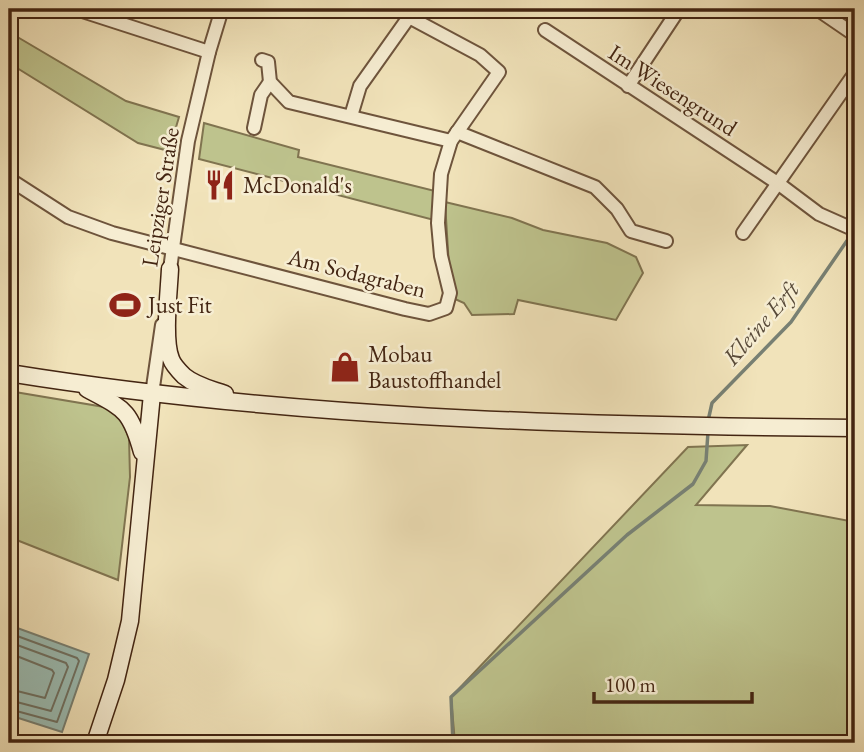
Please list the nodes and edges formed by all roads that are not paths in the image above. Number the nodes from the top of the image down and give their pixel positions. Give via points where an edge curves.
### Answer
1 (76, 9) edge
2 (125, 9) edge
3 (222, 9) edge
4 (679, 9) edge
5 (817, 9) edge
6 (409, 13) edge
7 (120, 23) junction
8 (545, 30) dead end
9 (855, 35) edge
10 (209, 52) junction
11 (262, 60) dead end
12 (855, 72) edge
13 (270, 82) junction
14 (628, 86) junction
15 (351, 116) junction
16 (254, 128) dead end
17 (454, 136) junction
18 (9, 179) edge
19 (779, 184) junction
20 (849, 228) edge
21 (743, 233) dead end
22 (666, 241) dead end
23 (173, 249) junction
24 (170, 270) junction
25 (9, 373) edge
26 (78, 384) junction
27 (152, 394) junction
28 (244, 401) junction
29 (855, 428) edge
30 (145, 465) junction
31 (95, 743) edge

1 - 7 street
2 - 7 street
3 - 10 street, Leipziger Straße
4 - 14 street
5 - 9 street
6 - 15 street via 360,86
6 - 17 street, Am Sodagraben via 480,55 499,72
7 - 10 street
8 - 14 street, Im Wiesengrund
10 - 23 street, Leipziger Straße via 188,141
11 - 13 street via 268,62
12 - 19 street
13 - 15 street via 289,102
13 - 16 street via 261,95
14 - 19 street, Im Wiesengrund
15 - 17 street
17 - 22 street via 595,187 631,231
17 - 23 street, Am Sodagraben via 441,174 438,223 450,293 446,309 429,314 405,309
18 - 23 street via 68,217
19 - 20 street, Im Wiesengrund via 819,214
19 - 21 street
23 - 24 street, Leipziger Straße
24 - 27 street, Leipziger Straße
24 - 28 main road via 172,361 196,384
25 - 26 main road
26 - 27 main road
26 - 30 main road via 126,412
27 - 28 main road
27 - 30 main road
28 - 29 main road via 588,425
30 - 31 main road via 130,621

